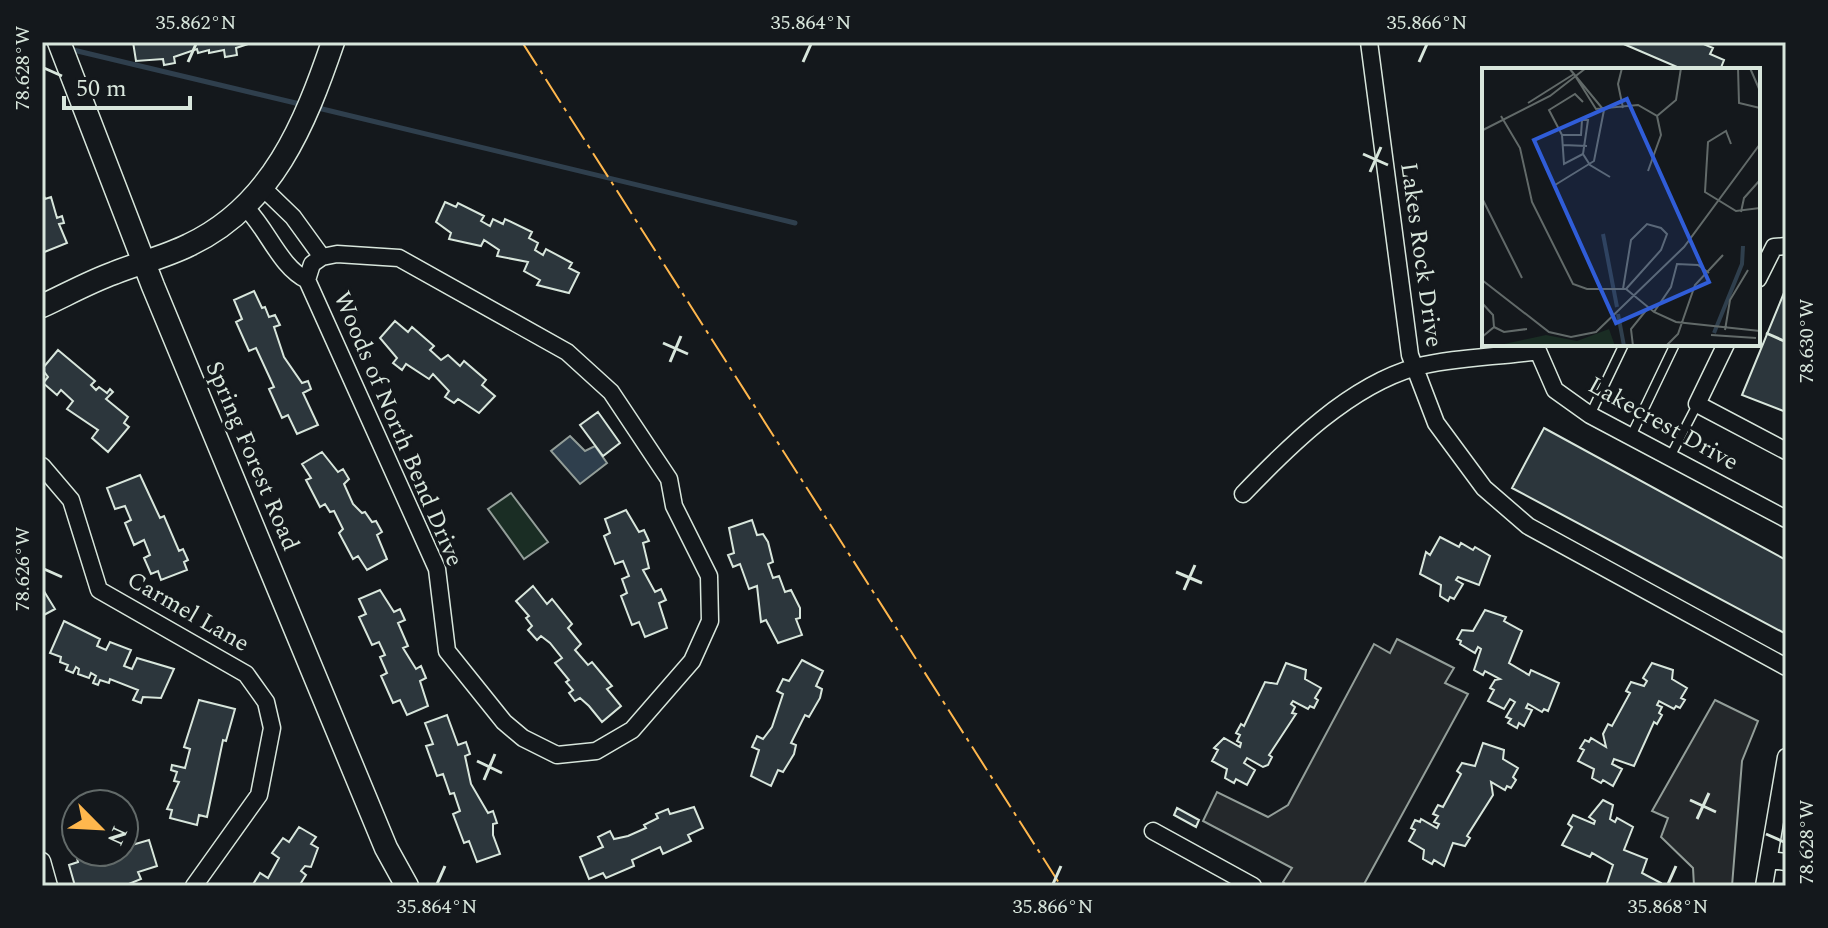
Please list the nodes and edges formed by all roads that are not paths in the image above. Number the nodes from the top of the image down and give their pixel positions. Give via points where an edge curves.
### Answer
1 (59, 42) edge
2 (333, 42) edge
3 (1369, 42) edge
4 (262, 187) junction
5 (246, 208) junction
6 (1773, 247) edge
7 (322, 257) junction
8 (144, 263) junction
9 (1760, 275) edge
10 (307, 280) junction
11 (42, 306) edge
12 (1623, 346) edge
13 (1674, 346) edge
14 (1725, 346) edge
15 (1538, 348) edge
16 (1415, 367) junction
17 (1697, 404) junction
18 (1590, 415) junction
19 (1631, 436) junction
20 (1786, 451) edge
21 (1670, 457) junction
22 (42, 466) edge
23 (1243, 494) dead end
24 (1786, 519) edge
25 (1786, 667) edge
26 (1786, 757) edge
27 (1153, 831) dead end
28 (42, 861) edge
29 (1778, 861) edge
30 (49, 886) edge
31 (194, 886) edge
32 (407, 886) edge
33 (1253, 886) edge
34 (1764, 886) edge

1 - 8 main road, Spring Forest Road
2 - 4 main road via 289,150
3 - 16 street, Lakes Rock Drive via 1392,238
4 - 5 main road
4 - 7 street via 293,217
5 - 8 main road via 215,231
5 - 10 street, Woods of North Bend Drive via 294,274
6 - 9 street
7 - 10 street, Woods of North Bend Drive via 312,264
7 - 10 street, Woods of North Bend Drive via 399,258 567,352 611,392 642,435 669,479 674,506 709,576 710,621 692,661 632,730 596,751 557,755 504,722 447,651 437,569
8 - 11 main road
8 - 32 main road, Spring Forest Road via 386,848
12 - 18 lane
13 - 19 lane
14 - 17 street, Lakecrest Drive
15 - 16 street, Lakecrest Drive
15 - 18 street, Lakecrest Drive via 1555,390
16 - 23 street, Lakecrest Drive via 1345,401 1284,451
16 - 25 street, Lakes Rock Drive via 1436,423 1484,488 1528,526
17 - 20 street, Lakecrest Drive
17 - 21 lane
18 - 19 street, Lakecrest Drive
19 - 21 street, Lakecrest Drive
21 - 24 street, Lakecrest Drive
22 - 31 street, Carmel Lane via 71,500 99,590 246,674 266,702 272,728 259,795
26 - 29 street
27 - 33 street
28 - 30 street
29 - 34 street

